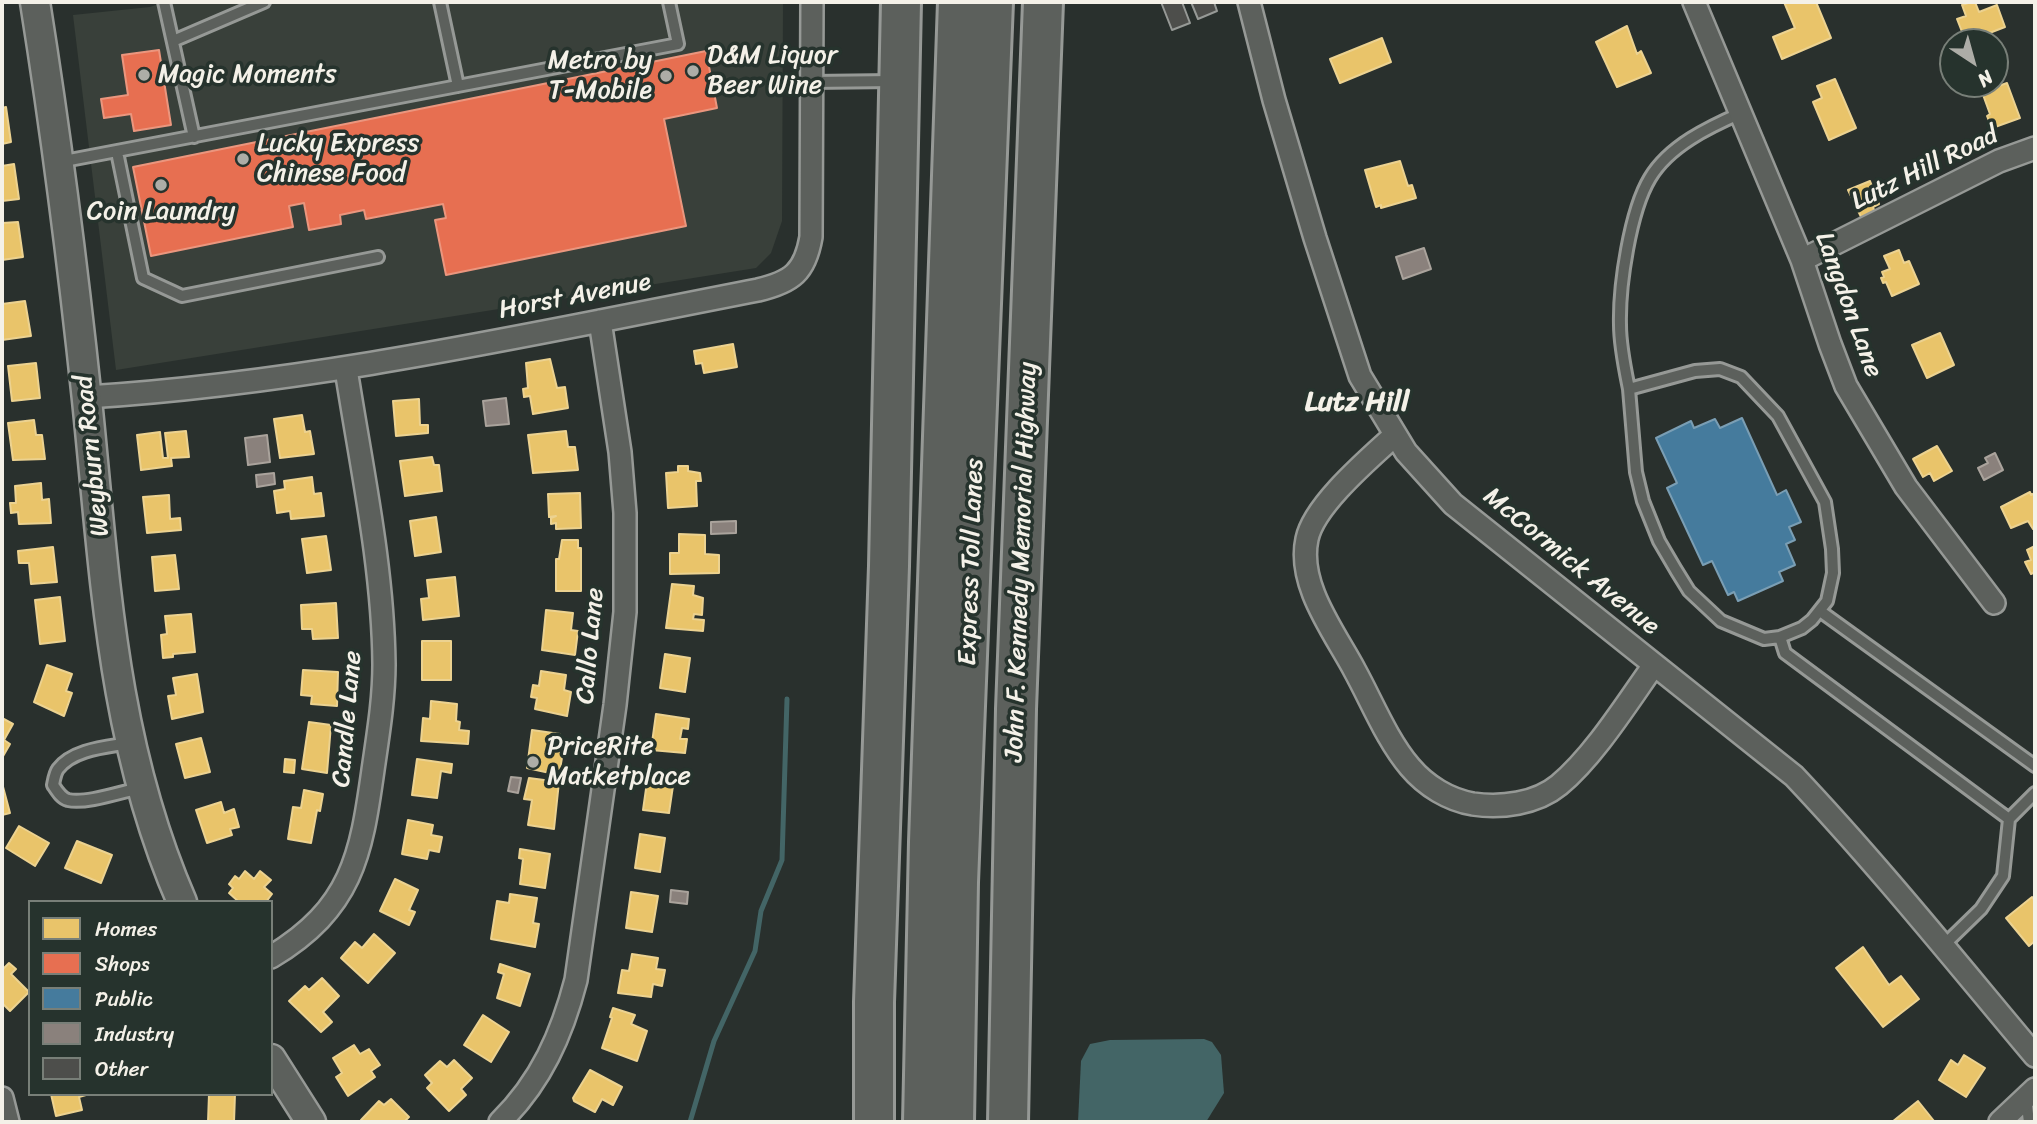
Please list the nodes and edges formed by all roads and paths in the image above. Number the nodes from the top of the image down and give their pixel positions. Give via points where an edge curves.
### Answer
1 (36, 2) edge
2 (164, 2) edge
3 (264, 2) edge
4 (440, 2) edge
5 (669, 2) edge
6 (812, 2) edge
7 (901, 2) edge
8 (958, 2) edge
9 (993, 2) edge
10 (1043, 2) edge
11 (1249, 2) edge
12 (1694, 2) edge
13 (173, 41) junction
14 (899, 80) junction
15 (812, 82) junction
16 (458, 86) junction
17 (1742, 113) junction
18 (194, 137) junction
19 (2035, 148) edge
20 (117, 152) junction
21 (59, 162) junction
22 (378, 257) dead end
23 (1802, 260) junction
24 (600, 321) junction
25 (346, 369) junction
26 (1629, 389) junction
27 (87, 397) junction
28 (1395, 435) junction
29 (1994, 603) dead end
30 (1819, 611) junction
31 (1780, 637) junction
32 (1654, 665) junction
33 (130, 743) junction
34 (2035, 766) edge
35 (141, 788) junction
36 (2035, 793) edge
37 (2009, 819) junction
38 (181, 900) edge
39 (1944, 945) junction
40 (273, 956) edge
41 (2035, 1056) edge
42 (273, 1062) edge
43 (2030, 1093) edge
44 (2, 1098) edge
45 (8, 1122) edge
46 (311, 1122) edge
47 (500, 1122) edge
48 (874, 1122) edge
49 (923, 1122) edge
50 (954, 1122) edge
51 (1008, 1122) edge
52 (2000, 1122) edge
53 (2029, 1122) edge

1 - 21 street, Weyburn Road
2 - 13 lane
3 - 13 lane
4 - 16 lane
5 - 16 lane via 678,44
6 - 15 street, Horst Avenue
7 - 14 highway
8 - 49 highway, Express Toll Lanes
9 - 50 highway, Express Toll Lanes via 958,882
10 - 51 highway, John F. Kennedy Memorial Highway via 1016,709
11 - 28 street, McCormick Avenue via 1332,296 1360,376
12 - 17 street, Langdon Lane
13 - 18 lane
14 - 15 lane
14 - 48 highway
15 - 24 street, Horst Avenue via 811,237 808,253 795,274 776,286
16 - 18 lane
17 - 23 street, Langdon Lane
17 - 26 lane via 1711,127 1667,158 1650,178 1642,197 1622,284 1620,326
18 - 20 lane
19 - 23 street, Lutz Hill Road via 1999,161
20 - 21 lane
20 - 22 lane via 143,278 182,296
21 - 27 street, Weyburn Road
23 - 29 street, Langdon Lane via 1838,368 1865,421 1906,487
24 - 25 street, Horst Avenue
24 - 47 street, Callo Lane via 625,513 625,612 615,705 567,1017 538,1077
25 - 27 street, Horst Avenue
25 - 40 street, Candle Lane via 377,566 383,629 382,705 357,859 327,911
26 - 30 lane via 1720,369 1741,377 1772,408 1825,502 1833,573 1827,601
26 - 31 lane via 1638,481 1675,570 1689,591 1721,621 1764,639
27 - 33 street, Weyburn Road via 112,643
28 - 32 street, McCormick Avenue via 1453,504
28 - 32 street via 1317,516 1307,538 1306,565 1321,608 1391,736 1423,780 1467,803 1516,804 1537,797 1558,786 1579,764
30 - 31 lane via 1802,628
30 - 34 lane
31 - 37 lane via 1785,653
32 - 39 street, McCormick Avenue via 1794,776
33 - 35 street, Weyburn Road
33 - 35 lane via 70,759 56,770 53,785 69,800
35 - 38 street, Weyburn Road
36 - 37 lane
37 - 39 lane via 2003,876 1981,909
39 - 41 street, McCormick Avenue
42 - 46 street
43 - 52 street
43 - 53 lane
44 - 45 street

